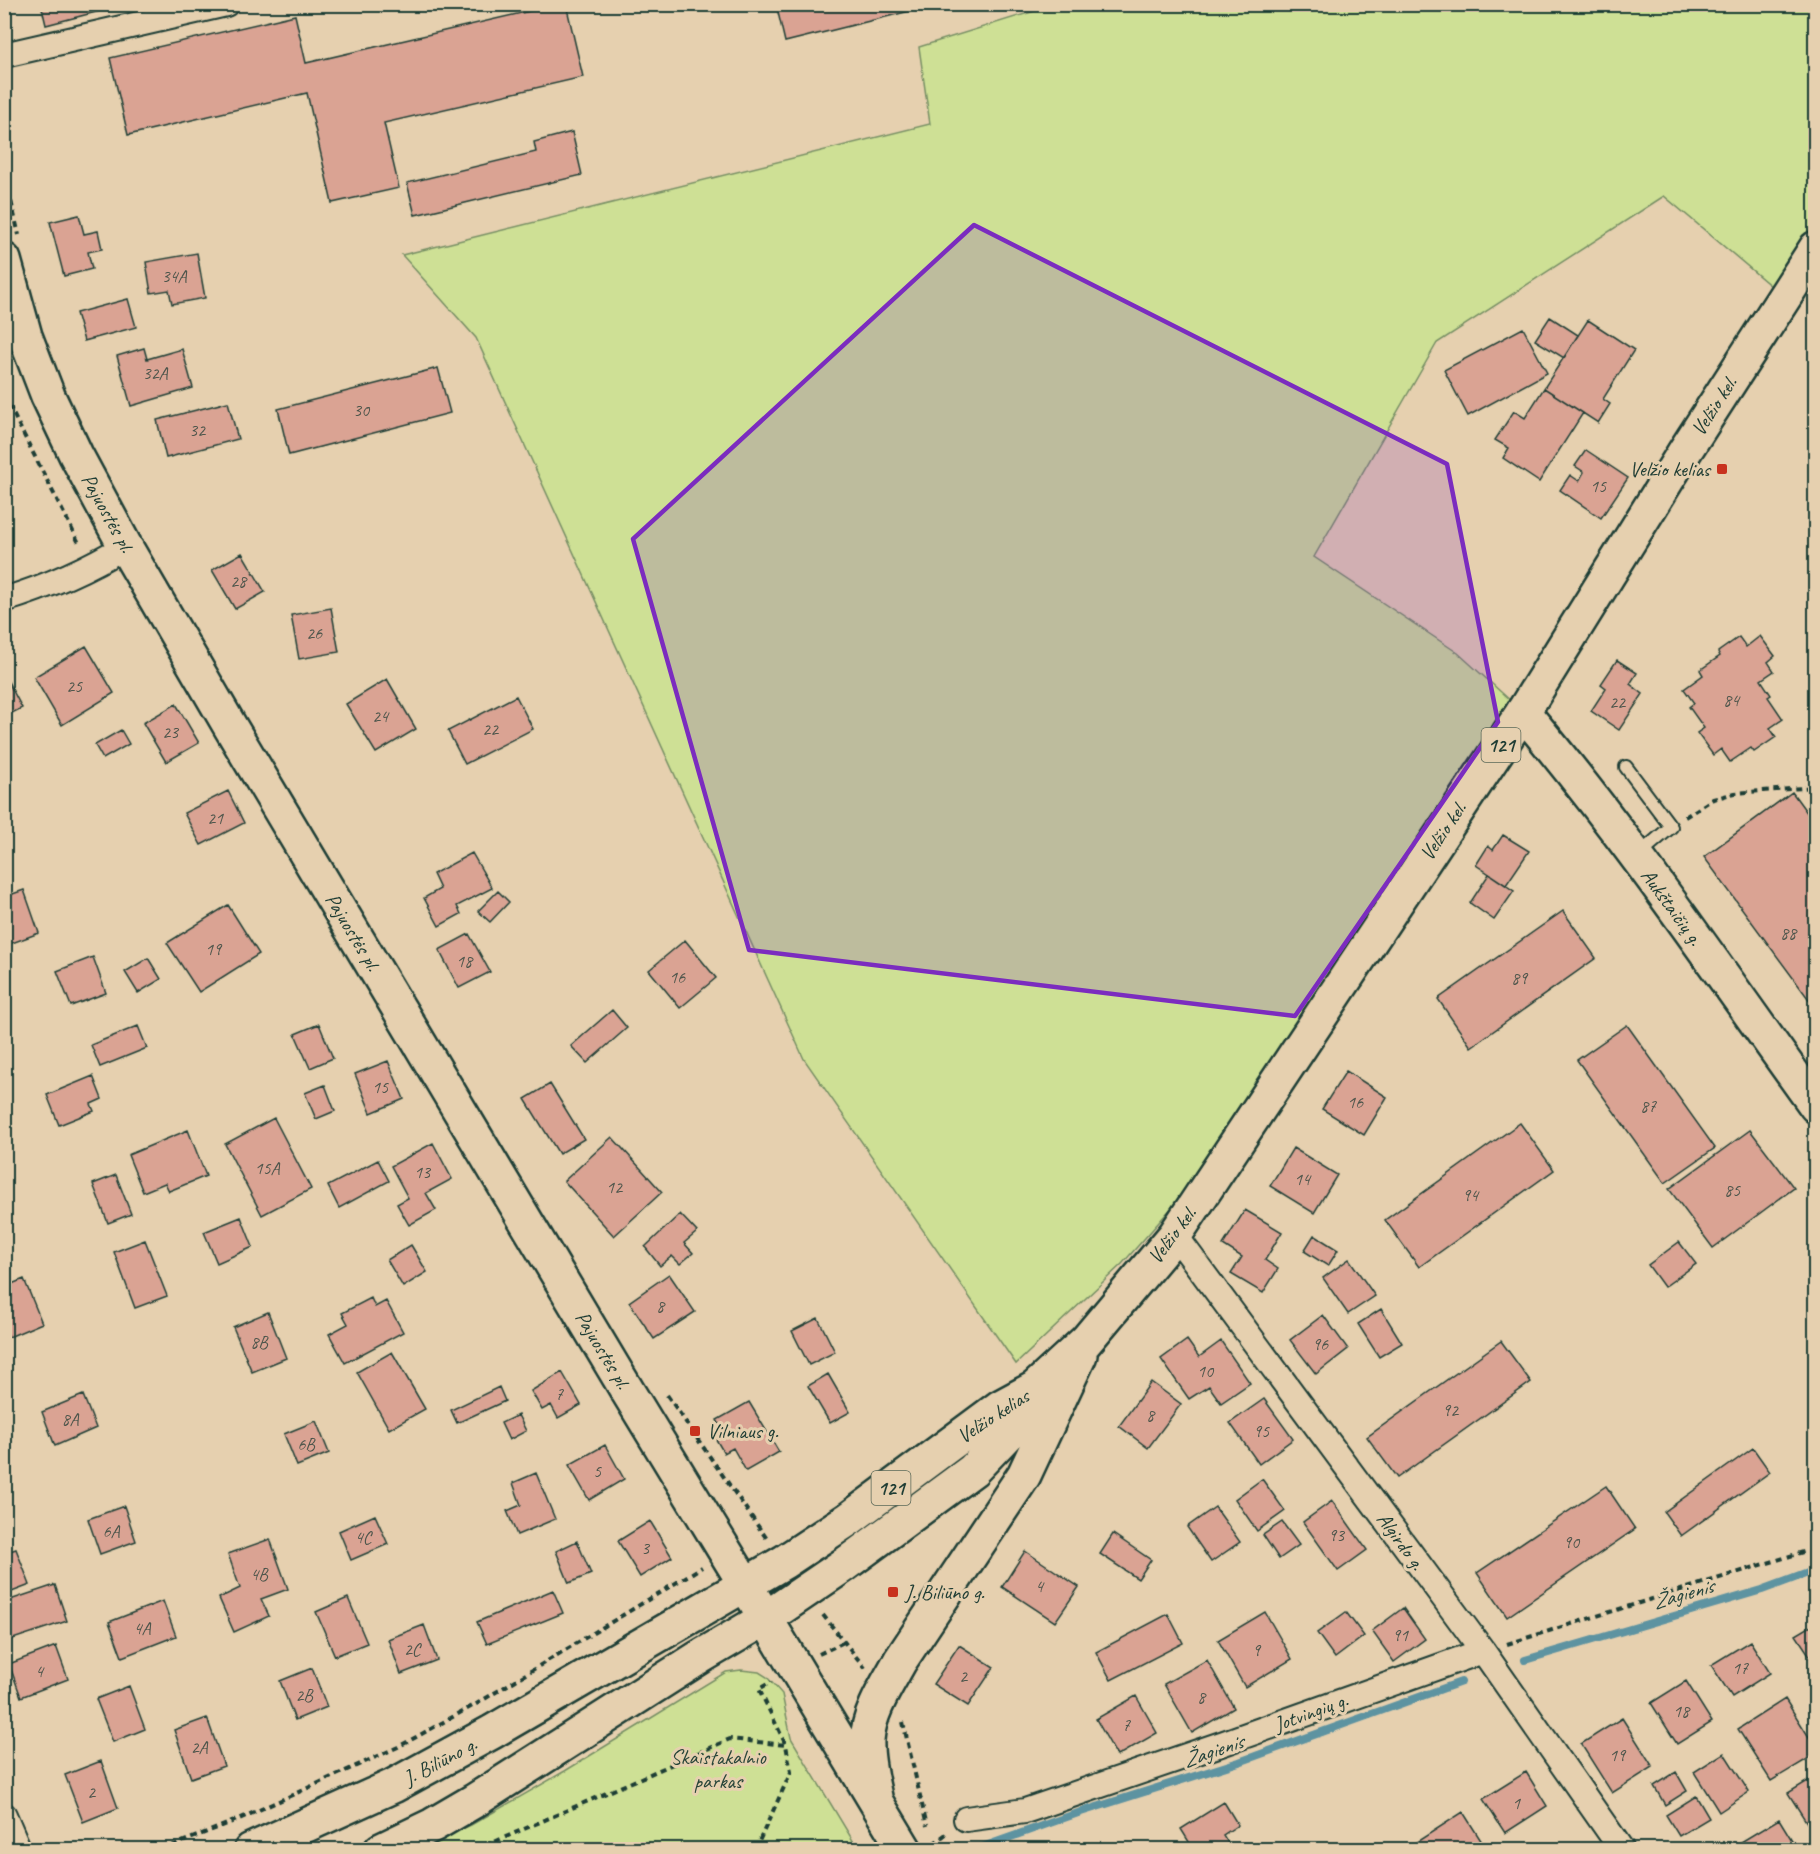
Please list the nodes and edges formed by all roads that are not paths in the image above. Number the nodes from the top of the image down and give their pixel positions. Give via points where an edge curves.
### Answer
1 (226, 4) edge
2 (4, 55) edge
3 (1815, 248) edge
4 (12, 249) edge
5 (125, 546) junction
6 (4, 600) edge
7 (1522, 712) junction
8 (1626, 767) dead end
9 (1636, 857) junction
10 (1815, 1106) edge
11 (1175, 1235) junction
12 (1086, 1341) junction
13 (1035, 1388) junction
14 (745, 1584) junction
15 (766, 1618) junction
16 (1483, 1651) junction
17 (875, 1797) junction
18 (4, 1815) edge
19 (966, 1819) dead end
20 (19, 1850) edge
21 (251, 1850) edge
22 (381, 1850) edge
23 (905, 1850) edge
24 (1622, 1850) edge

1 - 2 street
3 - 7 main road, Velžio kel. / 121
4 - 5 main road, Pajuostės pl. via 26,336 48,396
5 - 6 street via 91,567
5 - 14 main road, Pajuostės pl.
7 - 9 main road, Aukštaičių g.
7 - 11 main road, Velžio kel. / 121
8 - 9 lane via 1671,827
9 - 10 main road, Aukštaičių g.
11 - 12 main road, Velžio kel. / 121
11 - 16 street, Algirdo g.
12 - 13 main road, Velžio kel. / 121
12 - 17 main road via 1024,1475 883,1692 867,1739
13 - 14 main road, Velžio kelias / 121 via 1000,1407 849,1518
13 - 15 main road, Velžio kelias / 121 via 1015,1426 973,1470
14 - 15 main road
14 - 21 main road, J. Biliūno g. via 393,1786
15 - 17 main road
15 - 22 main road via 474,1802
16 - 19 street, Jotvingių g. via 1024,1810
16 - 24 street, Algirdo g.
17 - 23 main road
18 - 20 street

